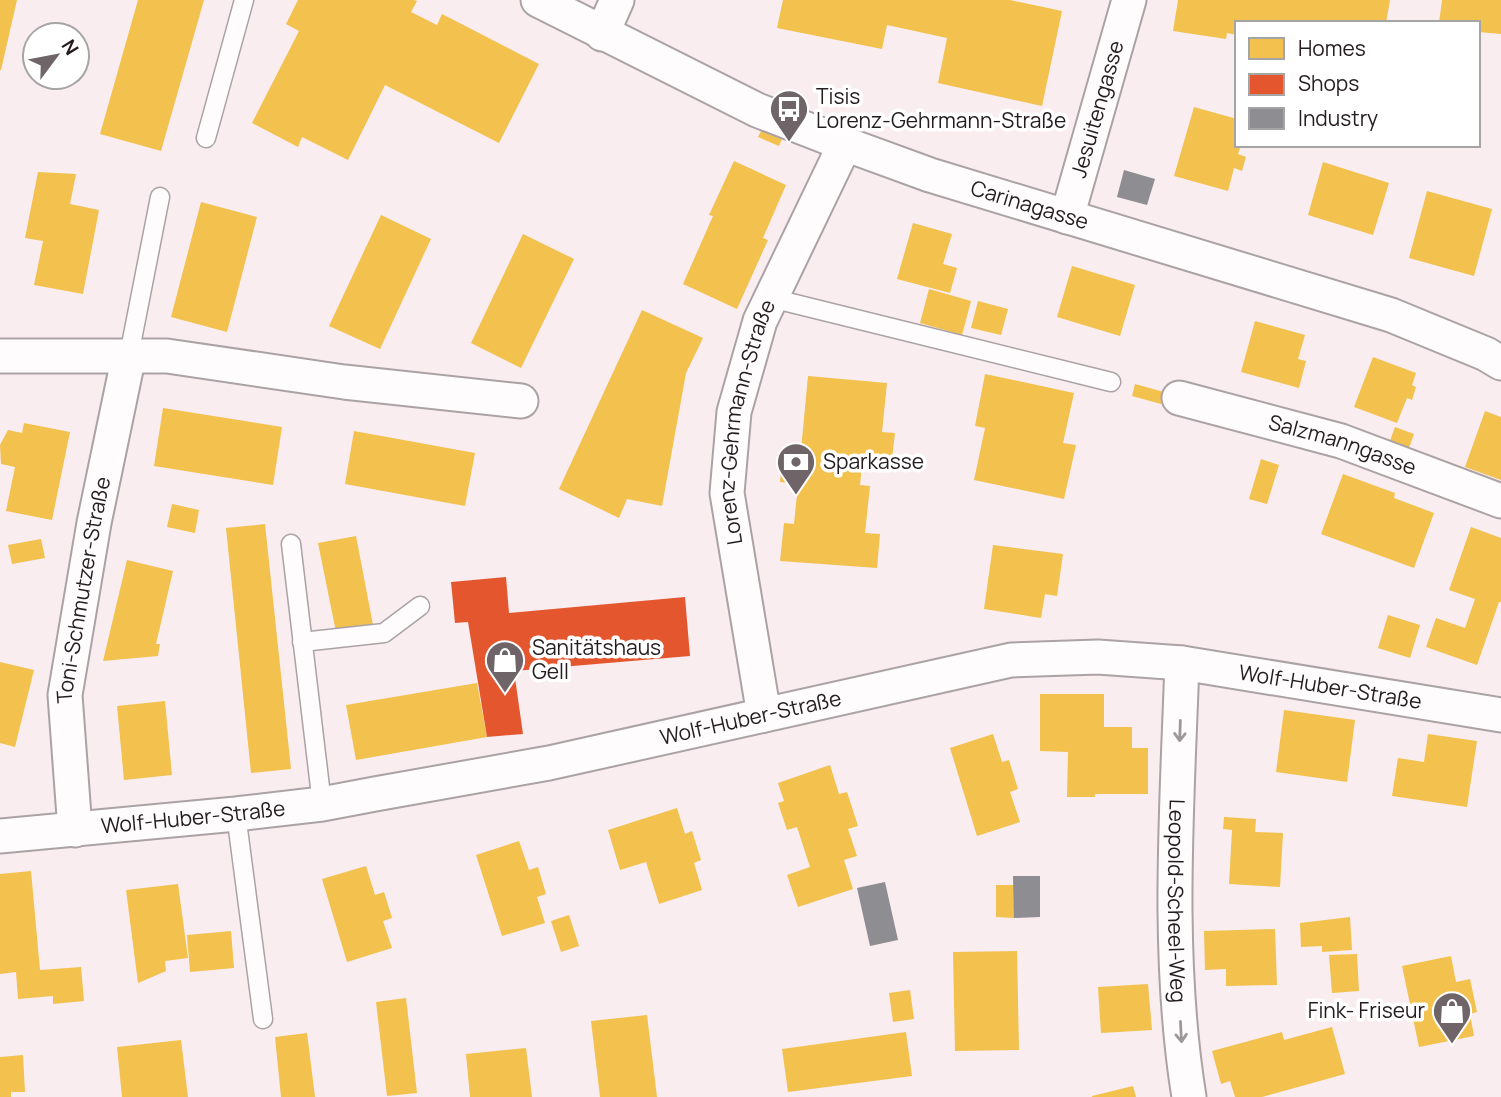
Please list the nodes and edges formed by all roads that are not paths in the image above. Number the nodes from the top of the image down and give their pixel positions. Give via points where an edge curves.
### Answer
1 (243, 0) edge
2 (538, 0) edge
3 (617, 0) edge
4 (1129, 0) edge
5 (602, 34) junction
6 (206, 138) dead end
7 (845, 144) junction
8 (160, 197) dead end
9 (1067, 217) junction
10 (771, 298) junction
11 (129, 355) junction
12 (0, 356) edge
13 (1501, 363) edge
14 (1111, 382) dead end
15 (1179, 398) dead end
16 (521, 401) dead end
17 (1501, 501) edge
18 (291, 544) dead end
19 (420, 606) dead end
20 (302, 642) junction
21 (1182, 663) junction
22 (764, 715) junction
23 (1501, 715) edge
24 (322, 804) junction
25 (236, 814) junction
26 (75, 830) junction
27 (0, 836) edge
28 (263, 1019) dead end
29 (1189, 1097) edge

1 - 6 lane
2 - 5 street, Carinagasse
3 - 5 street
4 - 9 street, Jesuitengasse
5 - 7 street, Carinagasse via 757,110
7 - 9 street, Carinagasse
7 - 10 street, Lorenz-Gehrmann-Straße
8 - 11 lane, Toni-Schmutzer-Straße
9 - 13 street, Carinagasse via 1391,315
10 - 14 lane
10 - 22 street, Lorenz-Gehrmann-Straße via 734,412 727,493
11 - 12 street
11 - 16 street
11 - 26 street, Toni-Schmutzer-Straße via 65,695
15 - 17 street, Salzmanngasse via 1340,442
18 - 20 lane
19 - 20 lane via 384,633
20 - 24 lane
21 - 22 street, Wolf-Huber-Straße via 1098,657 1011,660
21 - 23 street, Wolf-Huber-Straße
21 -> 29 street, Leopold-Scheel-Weg via 1174,890
22 - 24 street, Wolf-Huber-Straße via 549,763
24 - 25 street, Wolf-Huber-Straße
25 - 26 street, Wolf-Huber-Straße
25 - 28 lane
26 - 27 street, Wolf-Huber-Straße

